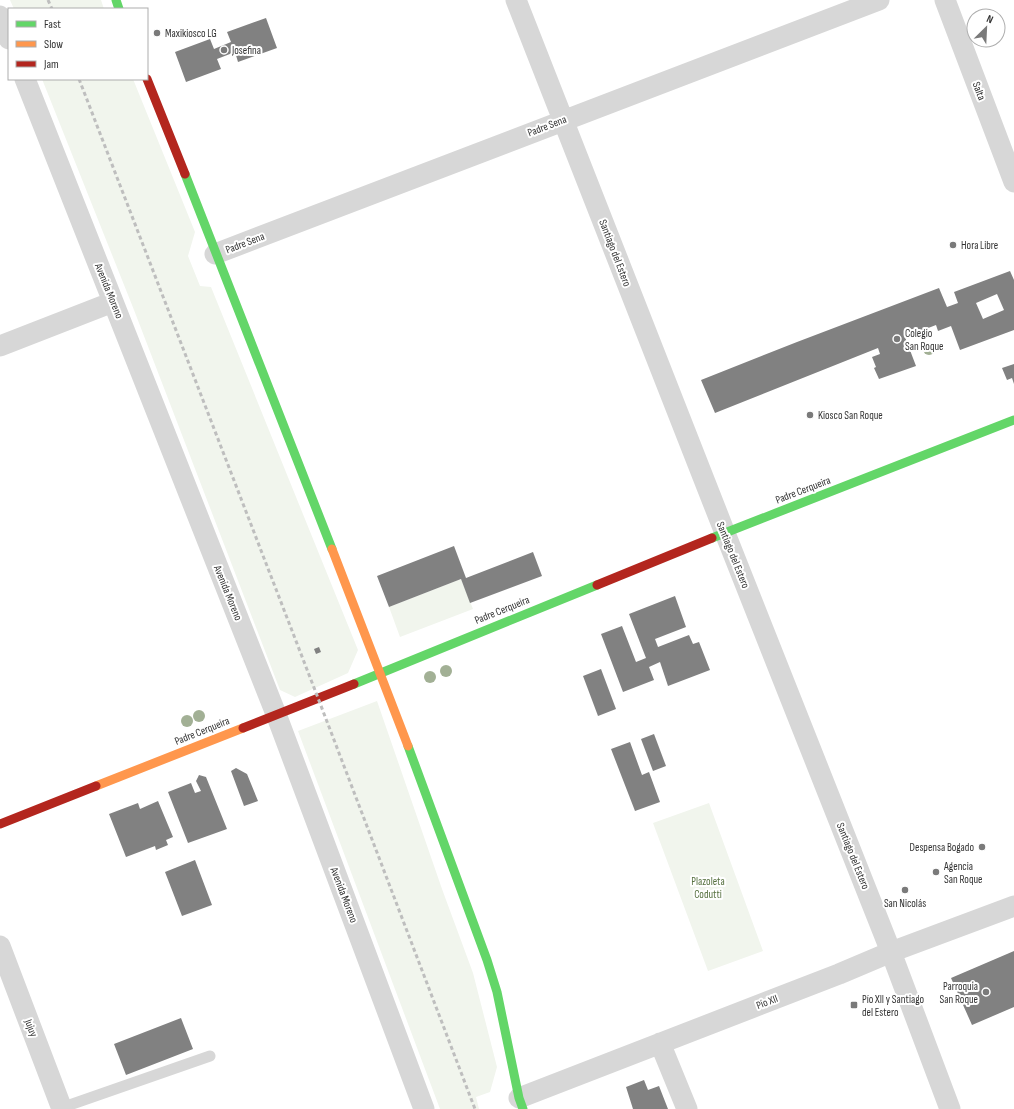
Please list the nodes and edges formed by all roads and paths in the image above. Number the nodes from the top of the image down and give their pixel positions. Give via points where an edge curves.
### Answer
1 (516, 0) edge
2 (879, 0) edge
3 (945, 0) edge
4 (0, 16) edge
5 (8, 36) edge
6 (25, 80) edge
7 (147, 80) edge
8 (563, 120) junction
9 (1014, 182) edge
10 (215, 254) junction
11 (113, 302) junction
12 (0, 346) edge
13 (1014, 420) edge
14 (724, 533) junction
15 (380, 672) junction
16 (276, 714) junction
17 (0, 824) edge
18 (1014, 906) edge
19 (0, 946) edge
20 (891, 952) junction
21 (660, 1043) junction
22 (210, 1056) dead end
23 (521, 1104) edge
24 (61, 1109) edge
25 (424, 1109) edge
26 (686, 1109) edge
27 (950, 1109) edge

1 - 8 street, Santiago del Estero
2 - 8 street, Padre Sena
3 - 9 street, Salta
4 - 5 street
6 - 11 street, Avenida Moreno
7 - 10 street
8 - 10 street, Padre Sena
8 - 14 street, Santiago del Estero
10 - 15 street
11 - 12 street
11 - 16 street, Avenida Moreno
13 - 14 street, Padre Cerqueira
14 - 15 street, Padre Cerqueira
14 - 20 street, Santiago del Estero
15 - 16 street, Padre Cerqueira
15 - 23 street via 487,960 497,992
16 - 17 street, Padre Cerqueira
16 - 25 street, Avenida Moreno
18 - 20 street, Pío XII
19 - 24 street, Jujuy
20 - 21 street, Pío XII
20 - 27 street, Santiago del Estero
21 - 23 street, Pío XII
21 - 26 street
22 - 24 lane

